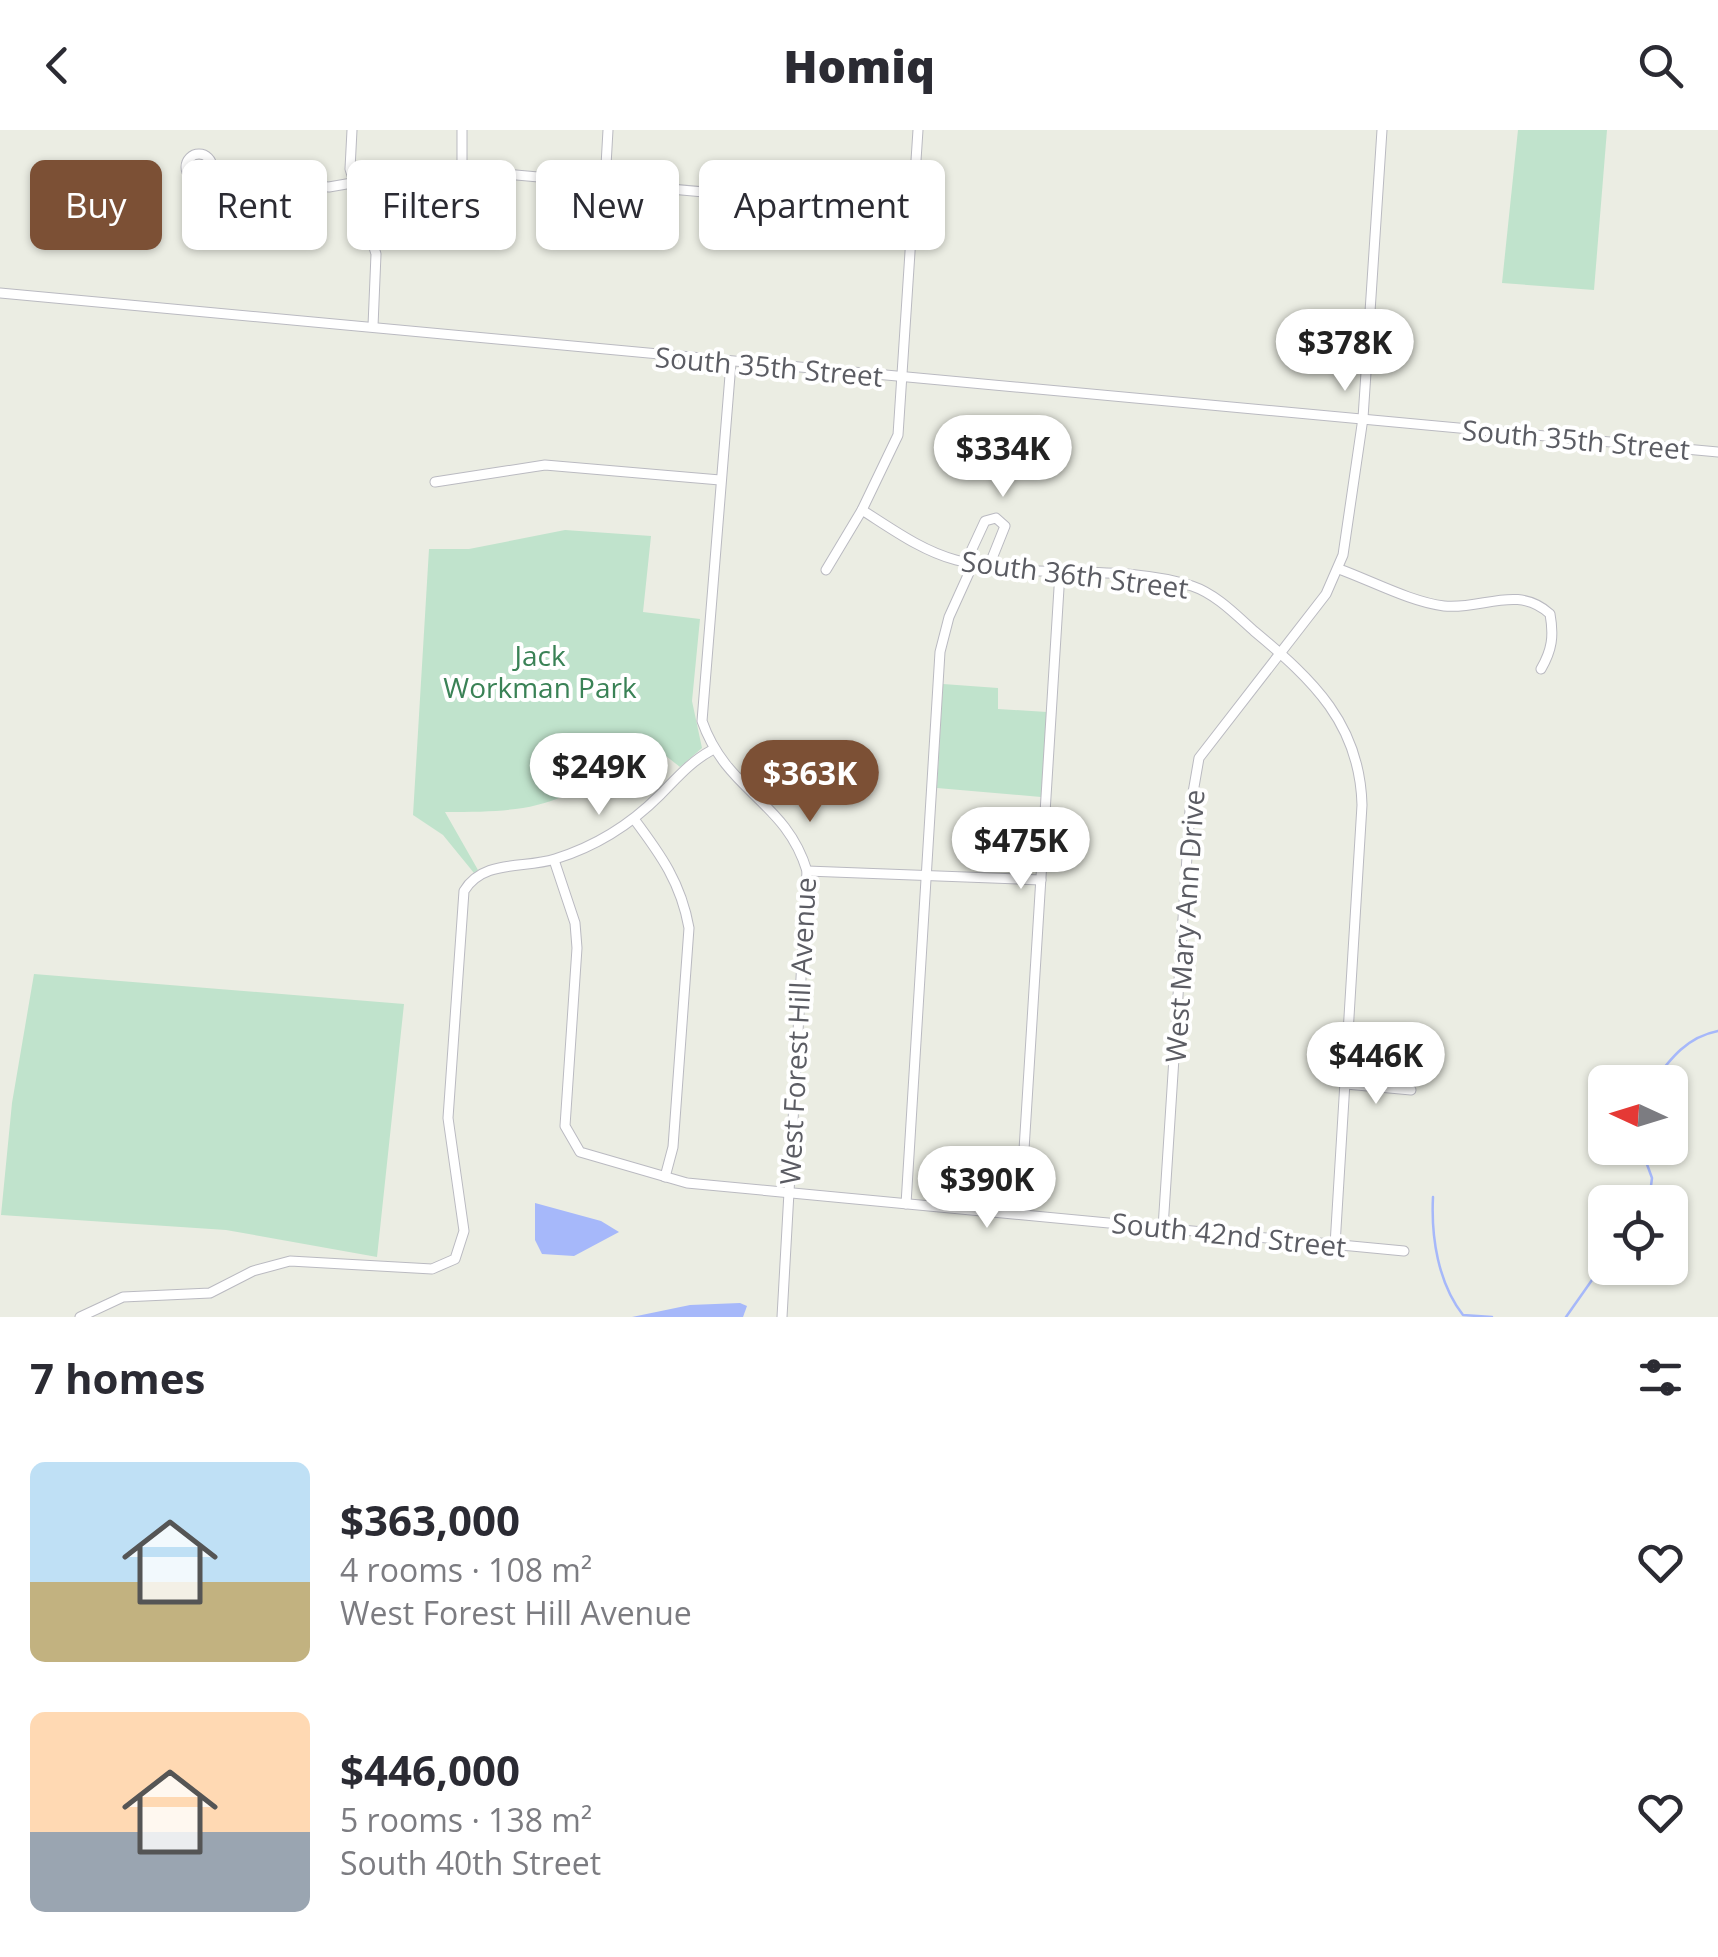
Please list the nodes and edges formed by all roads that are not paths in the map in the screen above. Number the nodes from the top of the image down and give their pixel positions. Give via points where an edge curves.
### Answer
1 (352, 130) edge
2 (462, 130) edge
3 (608, 130) edge
4 (918, 130) edge
5 (1382, 130) edge
6 (352, 160) edge
7 (606, 160) edge
8 (917, 160) edge
9 (536, 177) edge
10 (375, 250) edge
11 (912, 250) edge
12 (0, 293) edge
13 (373, 326) junction
14 (731, 363) junction
15 (904, 377) junction
16 (1363, 418) junction
17 (1718, 452) edge
18 (720, 480) junction
19 (435, 482) dead end
20 (862, 510) junction
21 (969, 563) junction
22 (989, 566) junction
23 (1339, 569) junction
24 (826, 570) dead end
25 (1060, 572) junction
26 (1280, 652) junction
27 (1540, 669) dead end
28 (712, 750) junction
29 (634, 819) junction
30 (554, 860) junction
31 (807, 871) junction
32 (927, 874) junction
33 (1042, 880) junction
34 (1346, 1084) junction
35 (1411, 1090) dead end
36 (665, 1177) junction
37 (789, 1192) junction
38 (906, 1204) junction
39 (1020, 1214) junction
40 (1163, 1228) junction
41 (1335, 1245) junction
42 (1404, 1251) dead end
43 (80, 1317) edge
44 (782, 1317) edge

1 - 6 street
2 - 9 street via 462,164 473,171
3 - 7 street
4 - 8 street
5 - 16 street
10 - 13 street
11 - 15 street
12 - 13 street, South 35th Street
13 - 14 street, South 35th Street
14 - 15 street, South 35th Street
14 - 18 street
15 - 16 street, South 35th Street
15 - 20 street via 898,435
16 - 17 street, South 35th Street
16 - 23 street
18 - 19 street via 544,466
18 - 28 street via 701,697
20 - 21 street, South 36th Street via 928,550
20 - 24 street
21 - 22 street, South 36th Street
21 - 22 street via 985,521 996,518 1004,526
21 - 32 street via 941,646
22 - 25 street, South 36th Street
23 - 26 street, West Mary Ann Drive
23 - 27 street via 1444,606 1524,598 1538,603 1550,614 1553,631
25 - 26 street, South 36th Street via 1194,587
25 - 33 street
26 - 34 street, South 36th Street via 1330,701 1360,771
26 - 40 street, West Mary Ann Drive via 1199,758 1190,810
28 - 29 street
28 - 31 street, West Forest Hill Avenue via 798,842
29 - 30 street
29 - 36 street via 670,866 690,928
30 - 36 street, South 42nd Street via 576,923 565,1126 580,1152
30 - 43 street via 479,875 460,908 448,1118 464,1231 455,1260 432,1270 290,1261 253,1270 210,1293 124,1298
31 - 32 street
31 - 37 street, West Forest Hill Avenue
32 - 33 street
32 - 38 street
33 - 39 street
34 - 35 street
34 - 41 street, South 36th Street
36 - 37 street, South 42nd Street
37 - 38 street, South 42nd Street
37 - 44 street, West Forest Hill Avenue
38 - 39 street, South 42nd Street
39 - 40 street, South 42nd Street
40 - 41 street, South 42nd Street
41 - 42 street, South 42nd Street

